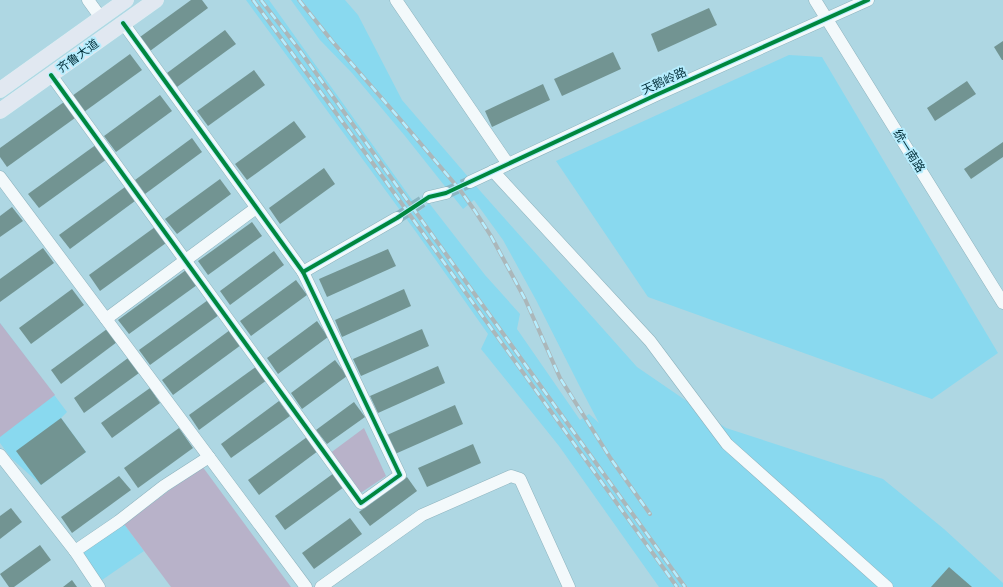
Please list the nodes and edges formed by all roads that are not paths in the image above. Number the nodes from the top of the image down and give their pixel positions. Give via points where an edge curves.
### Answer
1 (88, 0) edge
2 (126, 0) edge
3 (156, 0) edge
4 (396, 0) edge
5 (816, 0) edge
6 (868, 0) edge
7 (101, 18) junction
8 (827, 18) junction
9 (123, 24) junction
10 (51, 75) junction
11 (0, 90) edge
12 (0, 111) edge
13 (508, 164) junction
14 (493, 171) junction
15 (0, 177) edge
16 (470, 182) tunnel mouth
17 (446, 193) tunnel mouth
18 (429, 197) tunnel mouth
19 (256, 208) junction
20 (397, 218) tunnel mouth
21 (186, 260) junction
22 (302, 272) junction
23 (1003, 303) edge
24 (106, 319) junction
25 (0, 455) edge
26 (209, 457) junction
27 (75, 551) junction
28 (99, 587) edge
29 (306, 587) edge
30 (321, 587) edge
31 (569, 587) edge
32 (887, 587) edge

1 - 7 street
2 - 7 main road, 齐鲁大道
3 - 9 main road, 齐鲁大道
4 - 13 street
5 - 8 street, 统一南路
6 - 8 street, 天鹅岭路
7 - 11 main road, 齐鲁大道
8 - 13 street, 天鹅岭路
8 - 23 street, 统一南路
9 - 10 main road, 齐鲁大道
9 - 19 street
10 - 12 main road, 齐鲁大道
10 - 21 street
13 - 14 street, 天鹅岭路
14 - 16 street, 天鹅岭路
14 - 32 street via 650,342 727,444
15 - 24 street
17 - 18 street
19 - 21 street
19 - 22 street
20 - 22 street
21 - 22 street via 361,503 400,475
21 - 24 street
24 - 26 street
25 - 27 street
26 - 27 street via 164,486
26 - 29 street
27 - 28 street
30 - 31 street via 422,515 511,476 520,479

